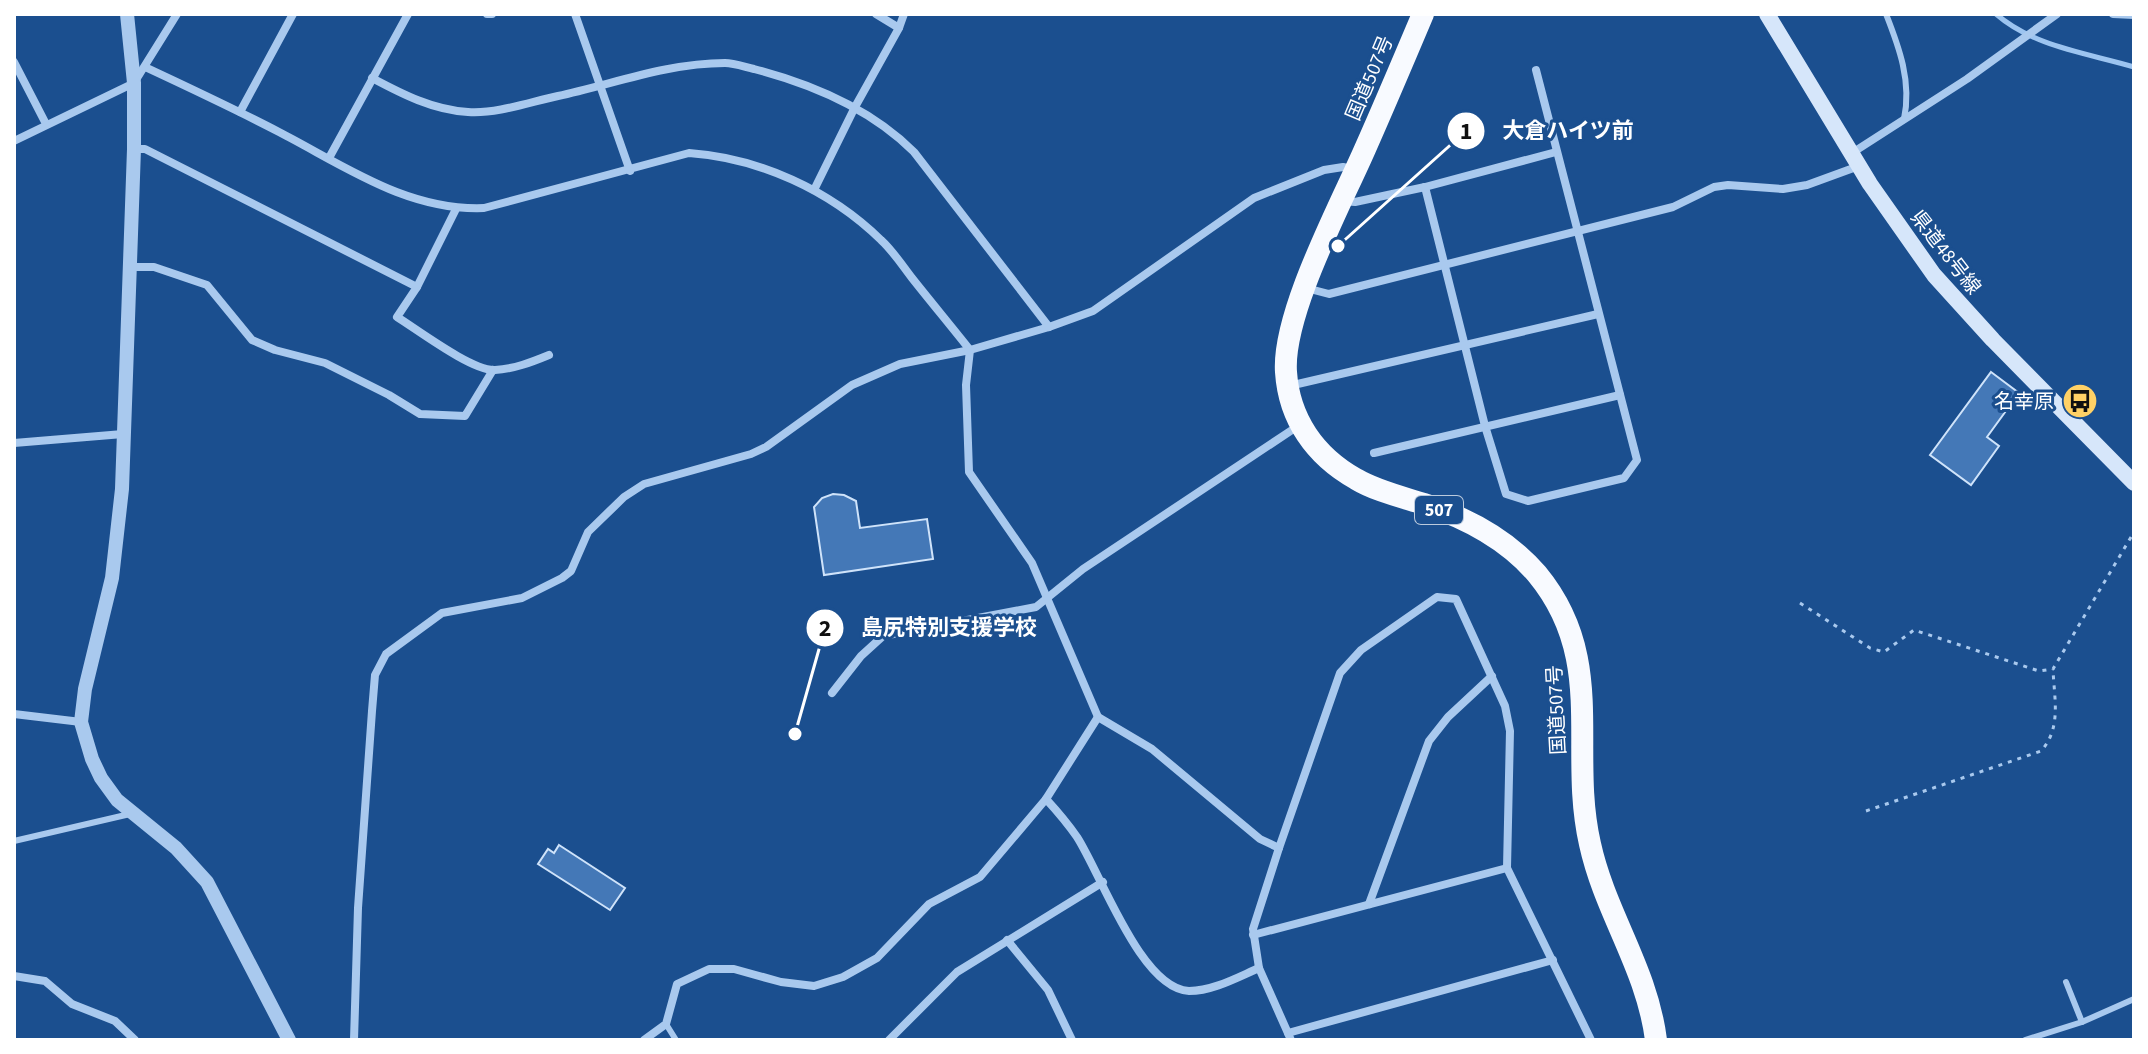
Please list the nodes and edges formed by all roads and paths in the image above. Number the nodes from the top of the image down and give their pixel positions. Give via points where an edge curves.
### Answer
1 (127, 14) edge
2 (177, 14) edge
3 (293, 14) edge
4 (408, 14) edge
5 (575, 14) edge
6 (876, 14) edge
7 (904, 14) edge
8 (1423, 14) edge
9 (1767, 14) edge
10 (1886, 14) edge
11 (2055, 14) edge
12 (2113, 14) edge
13 (2134, 15) edge
14 (899, 28) junction
15 (14, 62) edge
16 (145, 67) junction
17 (1536, 70) dead end
18 (372, 78) junction
19 (134, 83) junction
20 (602, 86) junction
21 (855, 107) junction
22 (240, 112) junction
23 (1904, 122) junction
24 (46, 124) junction
25 (14, 141) edge
26 (134, 149) junction
27 (1556, 152) junction
28 (329, 158) junction
29 (1856, 159) junction
30 (1355, 170) junction
31 (630, 171) junction
32 (1425, 187) junction
33 (814, 190) junction
34 (1342, 201) junction
35 (456, 209) junction
36 (1577, 232) junction
37 (1444, 265) junction
38 (130, 267) junction
39 (417, 287) junction
40 (1305, 288) junction
41 (1598, 314) junction
42 (1049, 327) junction
43 (1466, 346) junction
44 (970, 350) junction
45 (549, 355) dead end
46 (493, 370) junction
47 (1288, 386) junction
48 (1620, 395) junction
49 (1299, 425) junction
50 (1485, 426) junction
51 (123, 434) junction
52 (14, 443) edge
53 (1374, 453) dead end
54 (2134, 483) edge
55 (2134, 532) edge
56 (1048, 599) junction
57 (1800, 603) dead end
58 (2053, 669) junction
59 (1492, 676) junction
60 (832, 693) dead end
61 (14, 714) edge
62 (1098, 717) junction
63 (81, 722) junction
64 (1046, 799) junction
65 (1866, 811) dead end
66 (134, 813) junction
67 (14, 841) edge
68 (1279, 848) junction
69 (1507, 868) junction
70 (1103, 882) junction
71 (1369, 904) junction
72 (1253, 935) junction
73 (1007, 940) junction
74 (1553, 960) junction
75 (1259, 968) junction
76 (14, 976) edge
77 (2066, 982) dead end
78 (2134, 999) edge
79 (2082, 1022) junction
80 (666, 1024) junction
81 (1289, 1037) edge
82 (135, 1040) edge
83 (289, 1040) edge
84 (354, 1040) edge
85 (644, 1040) edge
86 (676, 1040) edge
87 (889, 1040) edge
88 (1072, 1040) edge
89 (1591, 1040) edge
90 (1656, 1040) edge
91 (2025, 1040) edge

1 - 19 street
2 - 16 street
3 - 22 street
4 - 18 street
5 - 20 street
6 - 14 street
7 - 14 street
8 - 30 highway, 国道507号 / 507
9 - 29 main road, 県道48号線
10 - 23 lane via 1900,48 1907,90
11 - 23 street
12 - 13 street
14 - 21 street
15 - 24 street
16 - 19 street
16 - 22 street
17 - 27 street
18 - 20 street via 411,98 471,113
18 - 28 street
19 - 24 street
19 - 26 street
20 - 21 street via 674,67 728,62
20 - 31 street
21 - 33 street
21 - 42 street via 914,152
22 - 28 street
23 - 29 street
24 - 25 street
26 - 38 street
26 - 39 street via 145,149
27 - 32 street
27 - 36 street
28 - 35 street via 393,193
29 - 36 street via 1807,185 1714,187 1673,207
29 - 54 main road, 県道48号線 via 1934,275
30 - 34 highway, 国道507号 / 507
30 - 42 street via 1324,170 1254,198 1093,311
31 - 33 street via 689,153 720,155
31 - 35 street via 484,208
32 - 34 street
32 - 37 street
33 - 44 street via 883,241
34 - 40 highway, 国道507号 / 507
35 - 39 street
36 - 37 street
36 - 41 street
37 - 40 street via 1329,294
37 - 43 street
38 - 46 street via 154,267 207,285 252,340 325,363 420,414 465,416
38 - 51 street
39 - 46 street via 397,317 476,367
40 - 47 highway, 国道507号 / 507 via 1287,351
41 - 43 street
41 - 48 street
42 - 44 street
43 - 47 street
43 - 50 street
44 - 56 street via 969,472 1032,563
44 - 84 street via 900,364 852,385 766,447 644,484 588,532 571,571 562,578 522,598 442,613 386,654 375,675 372,711
45 - 46 street
47 - 49 highway, 国道507号 / 507
48 - 50 street
48 - 50 street via 1637,460 1624,478 1528,501 1506,494
49 - 56 street via 1083,569
49 - 90 highway, 国道507号 / 507 via 1326,457 1358,481 1488,532 1526,562 1553,596 1582,676 1590,845 1644,983
50 - 53 street
51 - 52 street
51 - 63 street via 112,578
55 - 58 path
56 - 60 street via 1036,607 883,636
56 - 62 street
57 - 58 path via 1884,652 1914,630 2039,671
58 - 65 path via 2056,726 2041,751
59 - 68 street via 1456,599 1437,597 1361,650 1340,673
59 - 69 street via 1510,731
59 - 71 street via 1429,741
61 - 63 street
62 - 64 street
62 - 68 street via 1152,749 1260,839
63 - 66 street via 101,778
64 - 70 street via 1077,837
64 - 80 street via 980,877 929,904 877,958 814,986 709,969 677,984
66 - 67 lane
66 - 83 street via 207,882
68 - 72 street
69 - 71 street
69 - 74 street
70 - 73 street
70 - 75 street via 1136,948 1157,975 1187,991 1216,986
71 - 72 street
72 - 75 street
73 - 87 street via 957,972
73 - 88 street via 1048,990
74 - 81 street
74 - 89 street
75 - 81 street
76 - 82 street via 45,981 72,1004 115,1021
77 - 79 lane
78 - 79 lane
79 - 91 lane
80 - 85 street
80 - 86 lane

